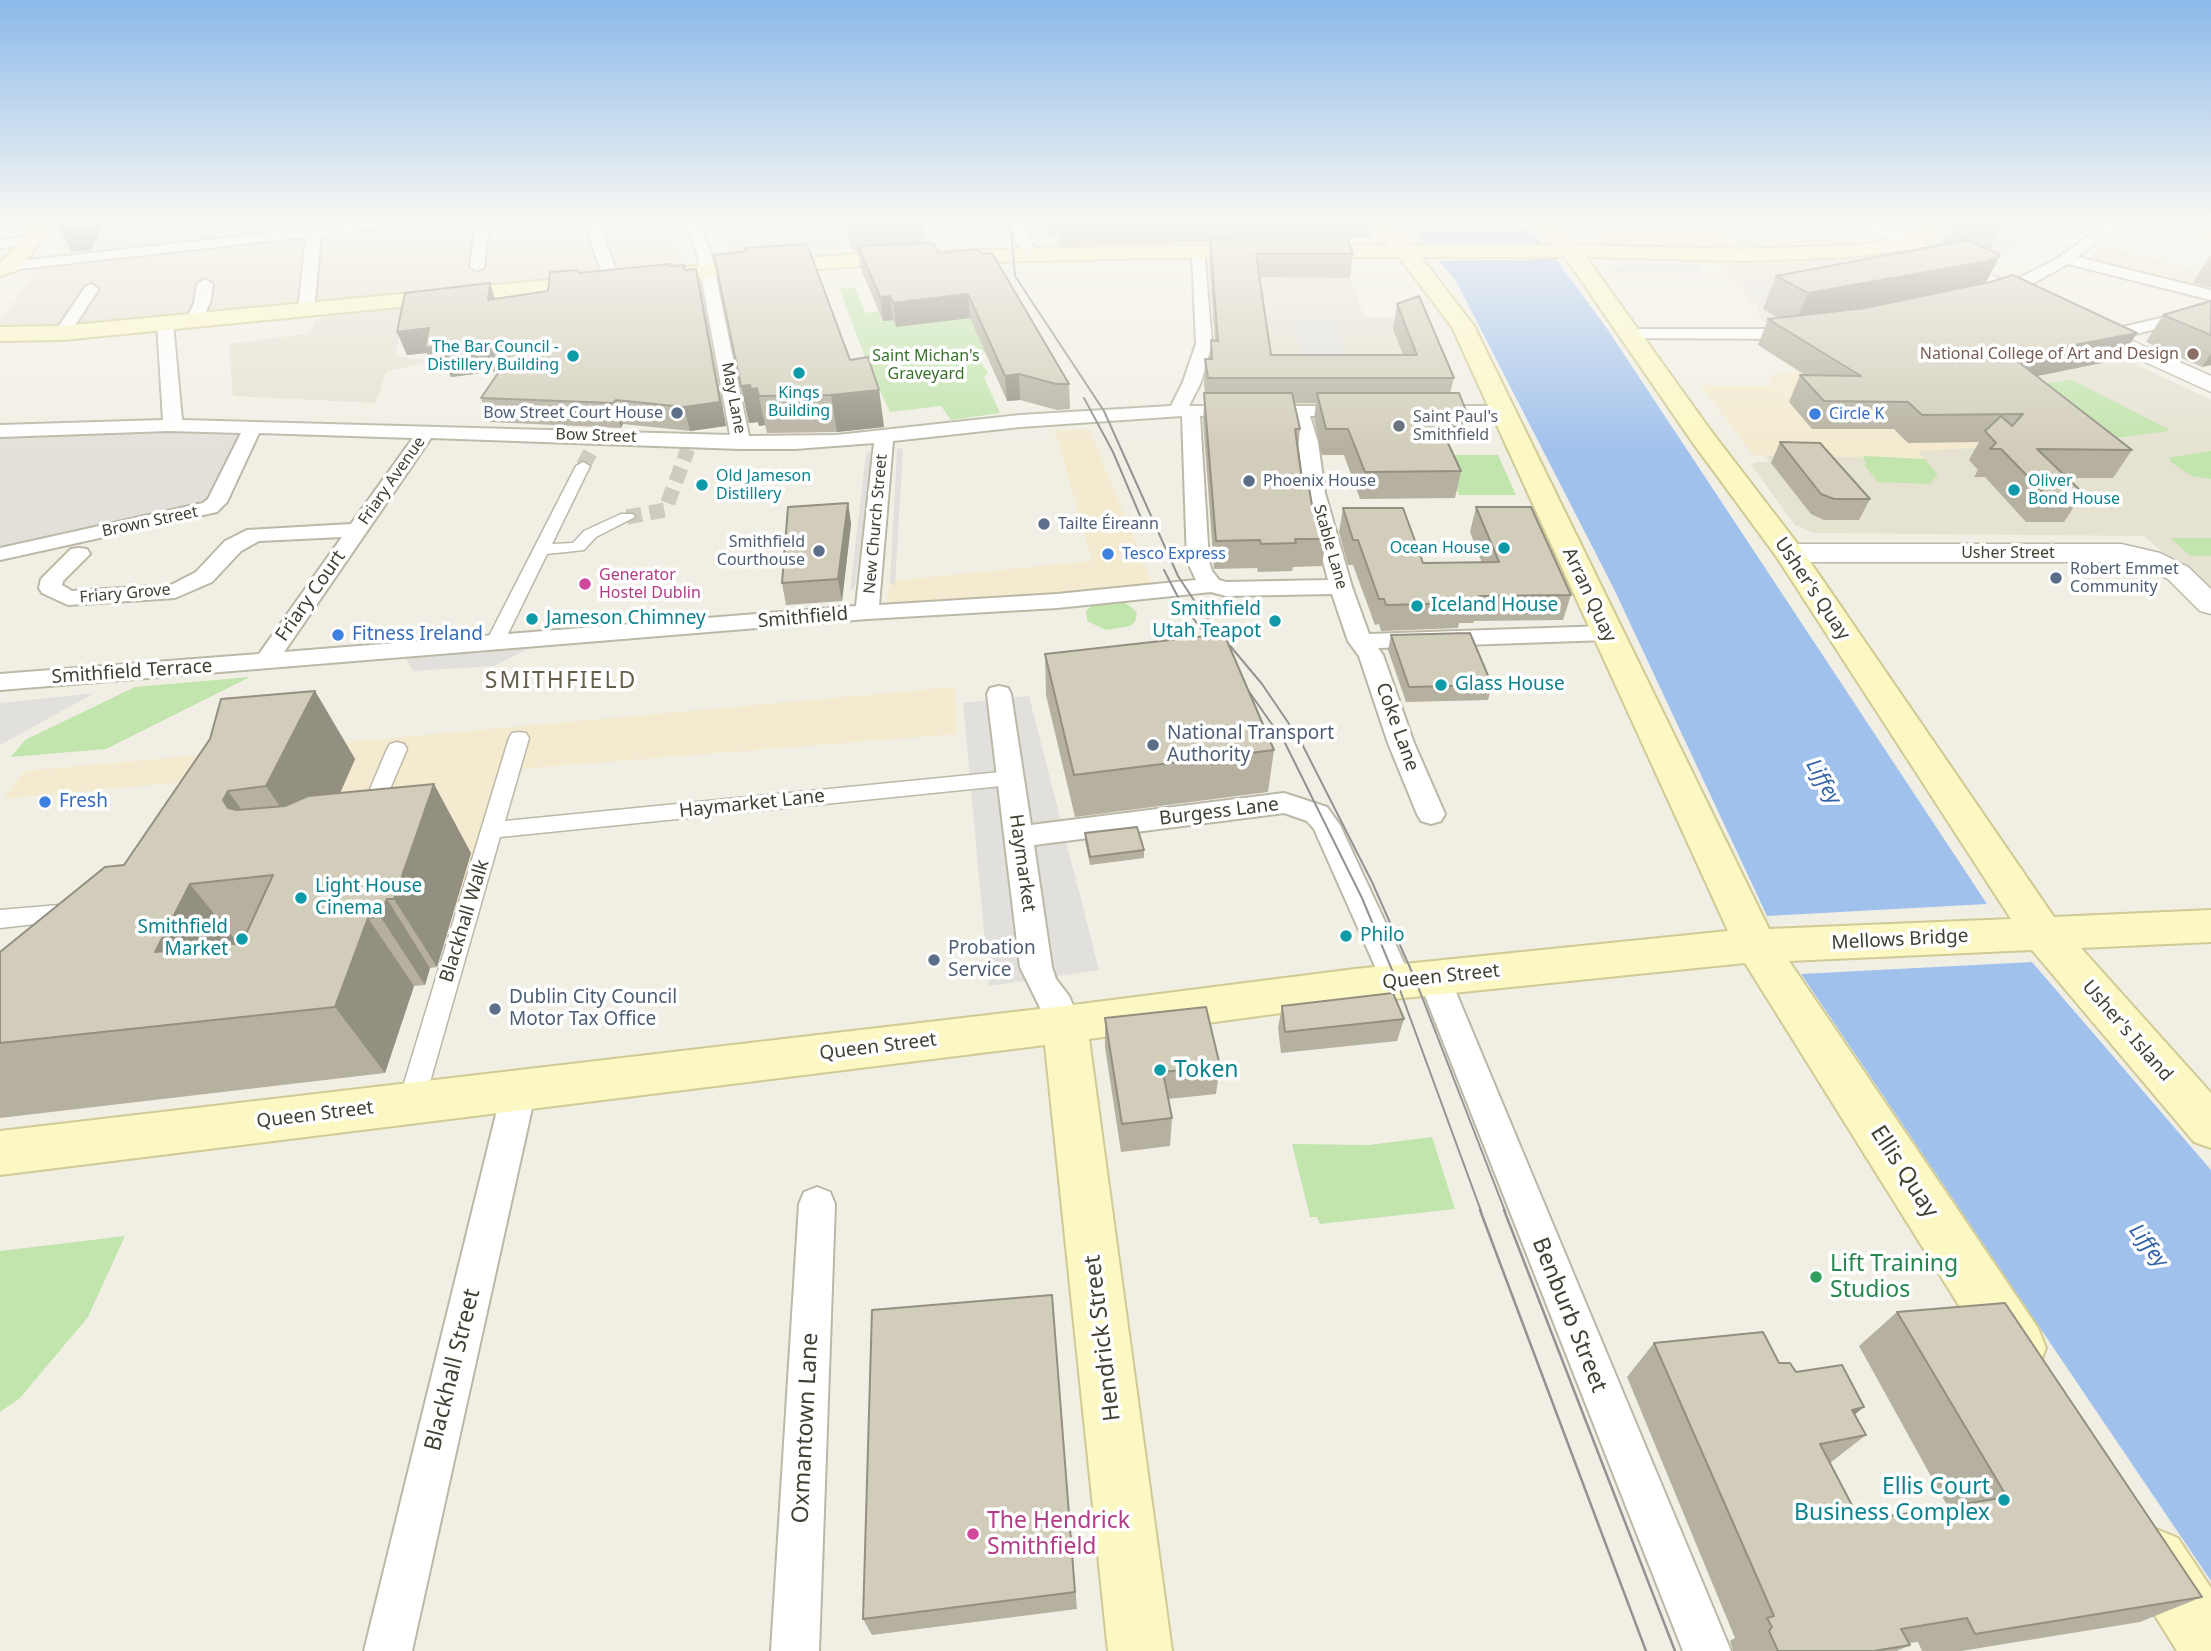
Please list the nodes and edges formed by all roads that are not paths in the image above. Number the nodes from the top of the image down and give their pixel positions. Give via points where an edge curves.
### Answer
1 (85, 297) edge
2 (203, 297) edge
3 (307, 297) edge
4 (448, 297) edge
5 (713, 297) edge
6 (1203, 297) edge
7 (1440, 297) edge
8 (1600, 297) edge
9 (1987, 297) edge
10 (2024, 297) edge
11 (1982, 299) edge
12 (2211, 310) edge
13 (306, 311) junction
14 (194, 321) junction
15 (165, 323) junction
16 (1818, 331) edge
17 (62, 333) junction
18 (0, 334) edge
19 (1628, 334) junction
20 (2107, 337) junction
21 (2211, 385) edge
22 (1184, 411) junction
23 (1299, 411) junction
24 (1366, 411) edge
25 (1405, 411) edge
26 (1504, 411) junction
27 (169, 425) junction
28 (253, 427) junction
29 (0, 431) edge
30 (427, 431) junction
31 (884, 436) junction
32 (741, 443) junction
33 (583, 466) tunnel mouth
34 (627, 517) tunnel mouth
35 (357, 530) junction
36 (541, 550) junction
37 (1789, 553) junction
38 (0, 554) edge
39 (79, 554) dead end
40 (1211, 585) junction
41 (1341, 587) junction
42 (2211, 605) edge
43 (867, 612) junction
44 (1607, 633) junction
45 (1360, 640) junction
46 (494, 644) junction
47 (265, 662) junction
48 (0, 682) edge
49 (999, 694) dead end
50 (519, 738) dead end
51 (397, 749) dead end
52 (1011, 778) junction
53 (1431, 814) dead end
54 (362, 833) edge
55 (484, 838) junction
56 (1018, 838) junction
57 (92, 911) edge
58 (0, 919) edge
59 (2211, 926) edge
60 (2029, 934) junction
61 (1767, 946) junction
62 (1416, 980) junction
63 (1065, 1024) junction
64 (519, 1090) junction
65 (411, 1103) junction
66 (2211, 1127) edge
67 (0, 1153) edge
68 (817, 1204) dead end
69 (2040, 1382) edge
70 (2129, 1519) edge
71 (2211, 1645) edge
72 (388, 1651) edge
73 (794, 1651) edge
74 (1140, 1651) edge
75 (1707, 1651) edge

1 - 17 street
2 - 14 street
3 - 13 street
4 - 13 main road
5 - 32 street, May Lane
6 - 22 street via 1204,344
7 - 26 main road, Arran Quay via 1463,326
8 - 19 main road, Usher's Quay
9 - 11 street
10 - 20 street
12 - 20 street
13 - 14 main road
14 - 15 main road
15 - 17 main road
15 - 27 street via 174,418
16 - 19 street
17 - 18 main road
19 - 37 main road, Usher's Quay
20 - 21 street
22 - 23 street, Bow Street
22 - 31 street, Bow Street via 1020,421
22 - 40 street via 1198,561
23 - 24 street, Bow Street
23 - 41 street, Stable Lane
25 - 26 street
26 - 44 main road, Arran Quay
27 - 28 street, Bow Street
27 - 29 street, Bow Street
28 - 30 street, Bow Street
28 - 38 street, Brown Street via 210,508
30 - 32 street, Bow Street via 596,441
30 - 35 street, Friary Avenue
31 - 32 street, Bow Street
31 - 43 street, New Church Street
33 - 36 street
34 - 36 street via 590,534 578,547
35 - 39 street, Friary Grove via 255,535 233,546 204,577 174,591 68,598 50,588 52,579
35 - 47 street, Friary Court
36 - 46 street
37 - 42 street, Usher Street via 2121,553 2150,559 2178,573
37 - 60 main road, Usher's Quay
40 - 41 street, Smithfield via 1226,589
40 - 43 street, Smithfield via 1057,601
41 - 45 street, Stable Lane
43 - 46 street, Smithfield
44 - 45 street
44 - 61 main road, Arran Quay
45 - 53 street, Coke Lane via 1371,654
46 - 47 street, Smithfield
47 - 48 street, Smithfield Terrace
49 - 52 street, Haymarket
50 - 55 street, Blackhall Walk
51 - 54 street
52 - 55 street, Haymarket Lane
52 - 56 street, Haymarket
55 - 65 street, Blackhall Walk
56 - 62 street, Burgess Lane via 1284,803 1299,807 1317,814 1325,825
56 - 63 street, Haymarket via 1036,967
57 - 58 street
59 - 60 main road, Mellows Bridge
60 - 61 main road, Mellows Bridge
60 - 66 main road, Usher's Island
61 - 62 main road, Queen Street
61 - 69 main road, Ellis Quay
62 - 63 main road, Queen Street
62 - 75 street, Benburb Street
63 - 64 main road, Queen Street
63 - 74 main road, Hendrick Street
64 - 65 main road, Queen Street
64 - 72 street, Blackhall Street
65 - 67 main road, Queen Street
68 - 73 street, Oxmantown Lane
70 - 71 main road

